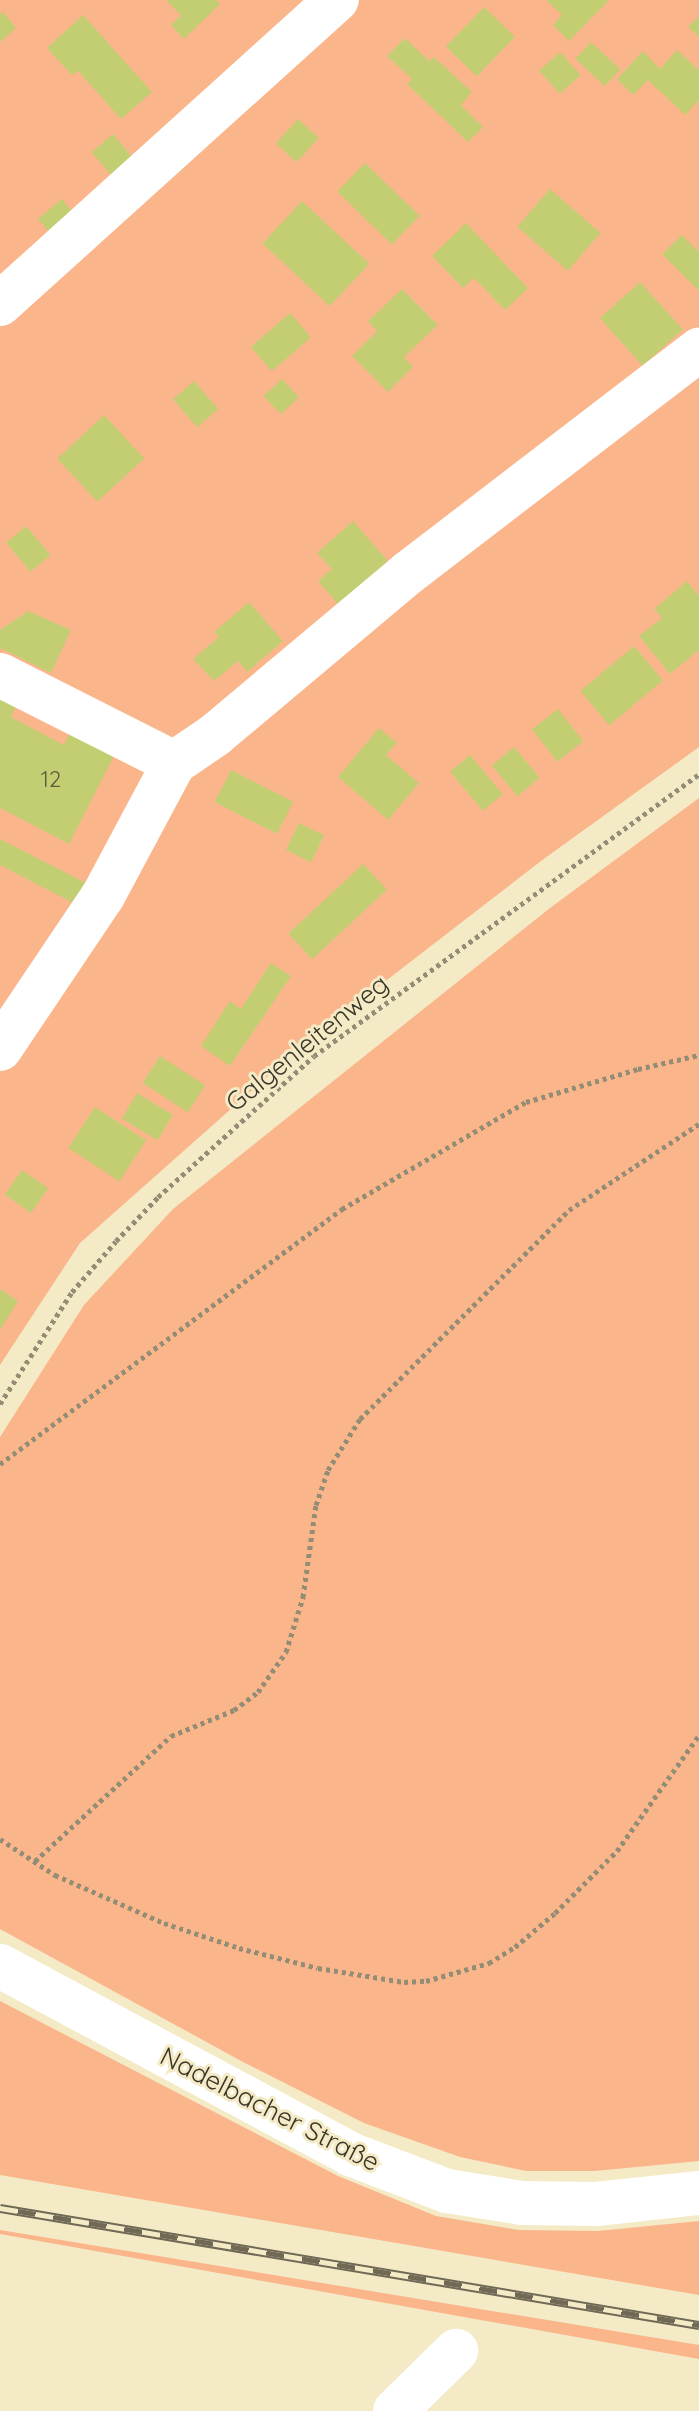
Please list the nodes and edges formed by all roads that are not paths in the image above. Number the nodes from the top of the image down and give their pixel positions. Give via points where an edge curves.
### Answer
1 (337, 0) edge
2 (0, 304) edge
3 (699, 350) edge
4 (0, 675) edge
5 (174, 763) junction
6 (0, 1049) edge
7 (0, 1966) edge
8 (699, 2193) edge
9 (456, 2351) dead end
10 (395, 2411) edge

1 - 2 street
3 - 5 street via 408,573 215,735
4 - 5 street
5 - 6 street via 103,896
7 - 8 street, Nadelbacher Straße via 350,2154 447,2191 552,2204
9 - 10 street

